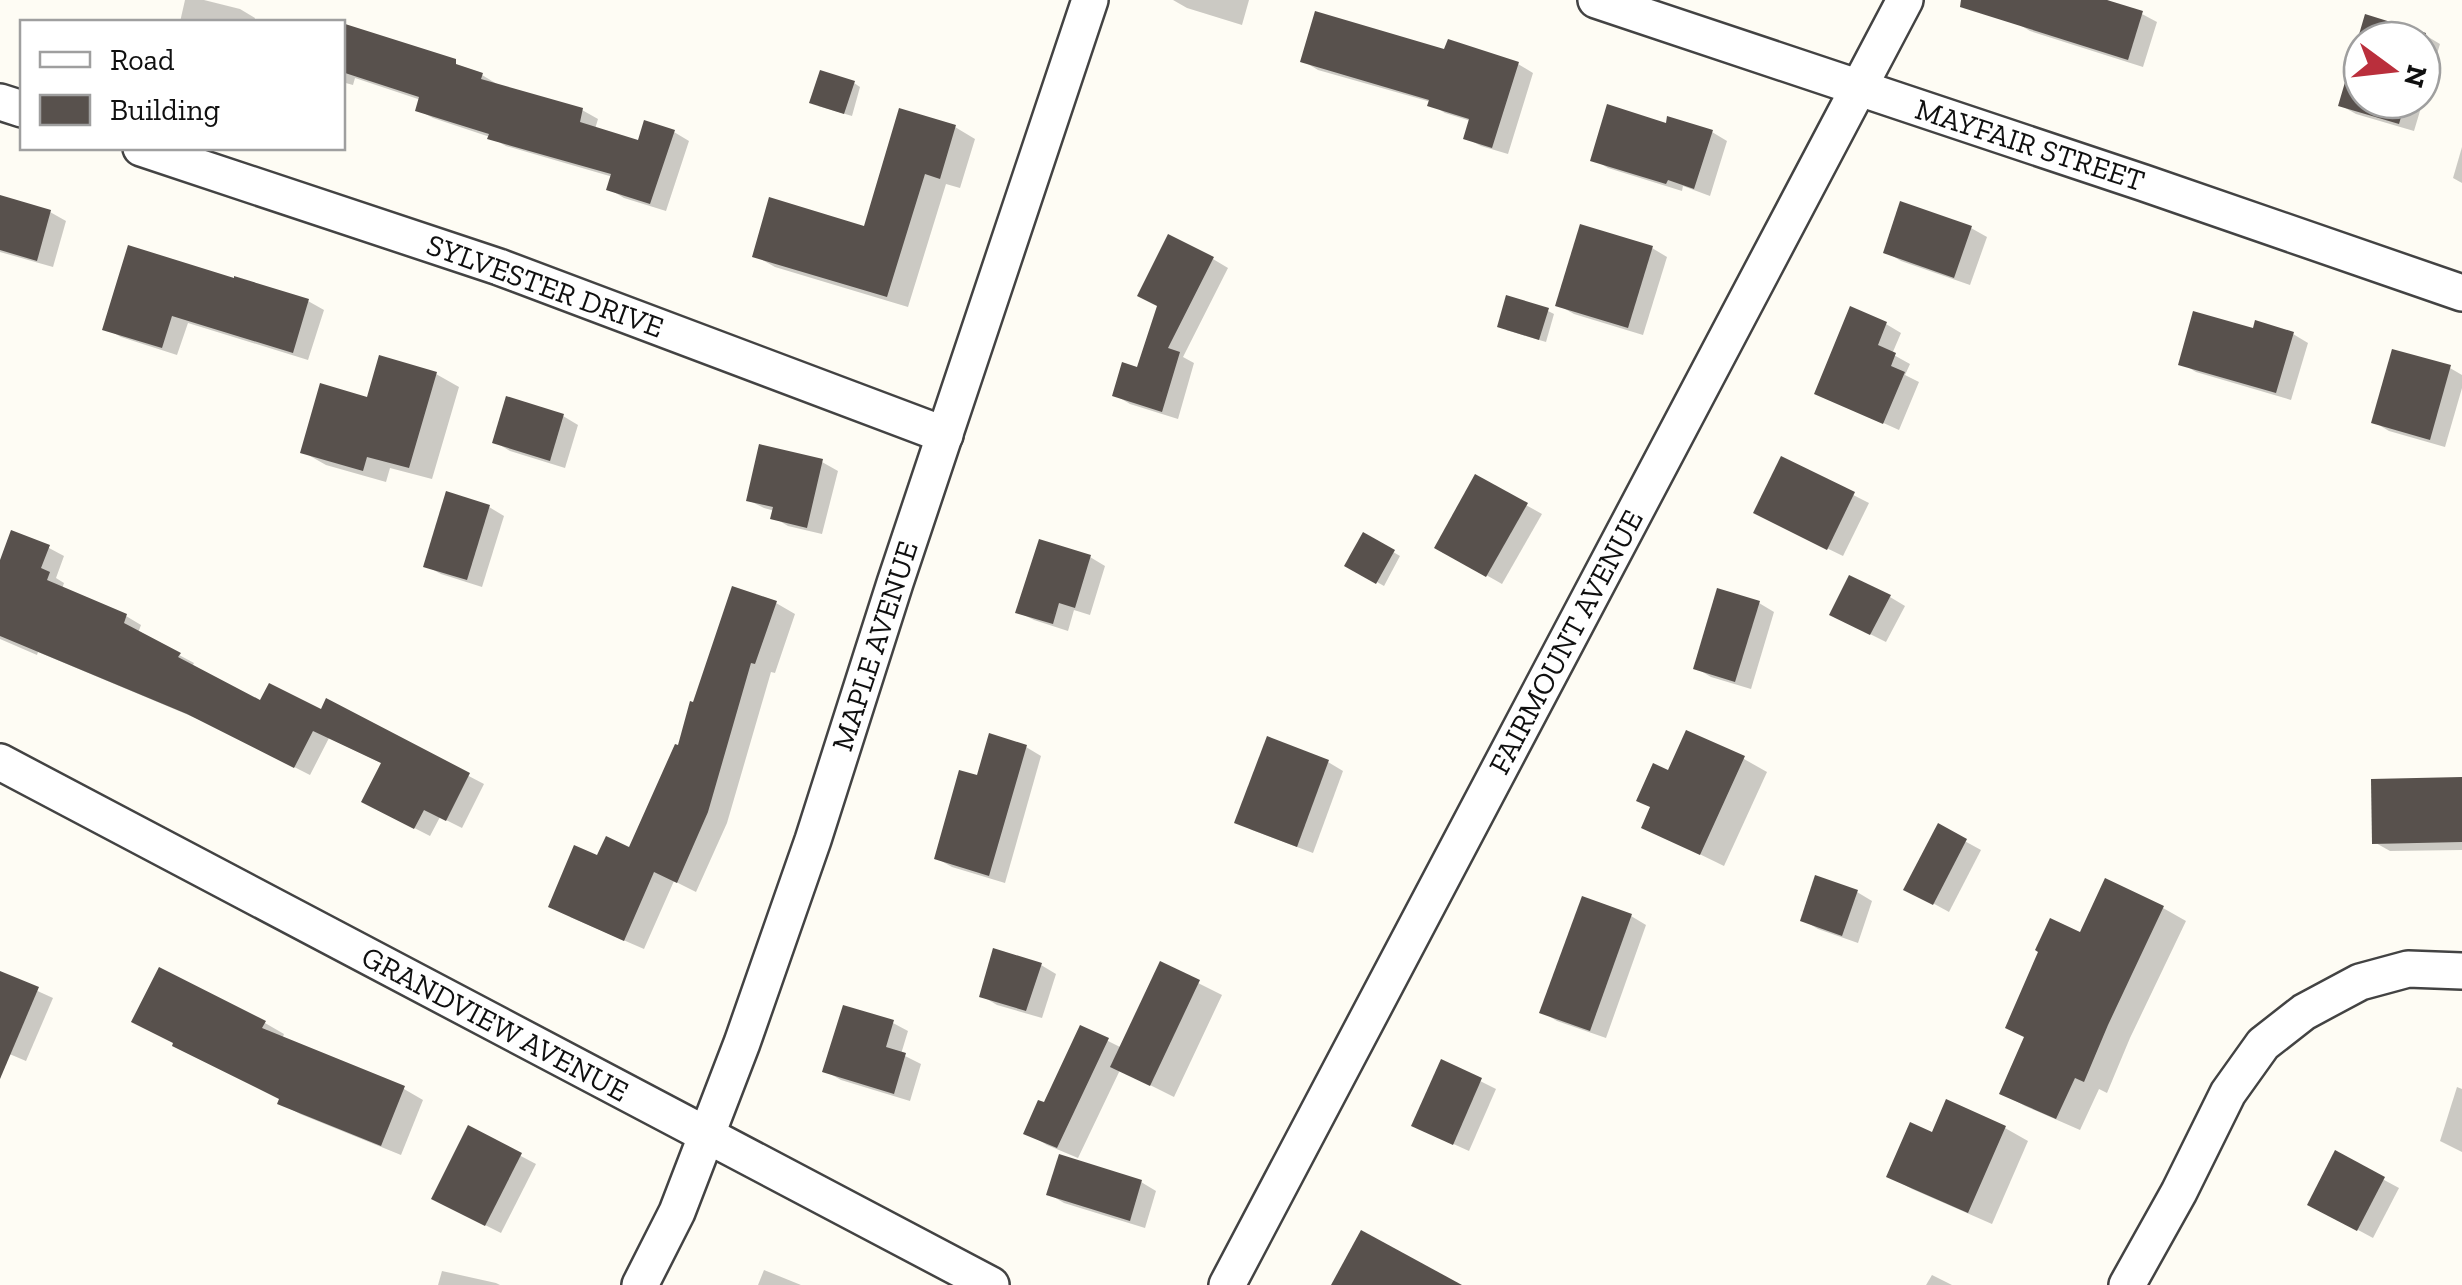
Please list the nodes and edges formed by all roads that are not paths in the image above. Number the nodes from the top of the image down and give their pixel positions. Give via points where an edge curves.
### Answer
1 (1090, 0) edge
2 (1596, 0) edge
3 (1905, 0) edge
4 (1858, 88) junction
5 (147, 150) edge
6 (2462, 293) edge
7 (945, 435) junction
8 (0, 762) edge
9 (2462, 971) edge
10 (706, 1136) junction
11 (640, 1285) edge
12 (991, 1285) edge
13 (1227, 1285) edge
14 (2127, 1285) edge

1 - 7 street, MAPLE AVENUE
2 - 4 street, MAYFAIR STREET
3 - 4 street, FAIRMOUNT AVENUE
4 - 6 street, MAYFAIR STREET
4 - 13 street, FAIRMOUNT AVENUE
5 - 7 street, SYLVESTER DRIVE via 499,268
7 - 10 street, MAPLE AVENUE
8 - 10 street, GRANDVIEW AVENUE
9 - 14 street via 2408,969 2360,982 2263,1044 2228,1093
10 - 11 street, MAPLE AVENUE
10 - 12 street, GRANDVIEW AVENUE

